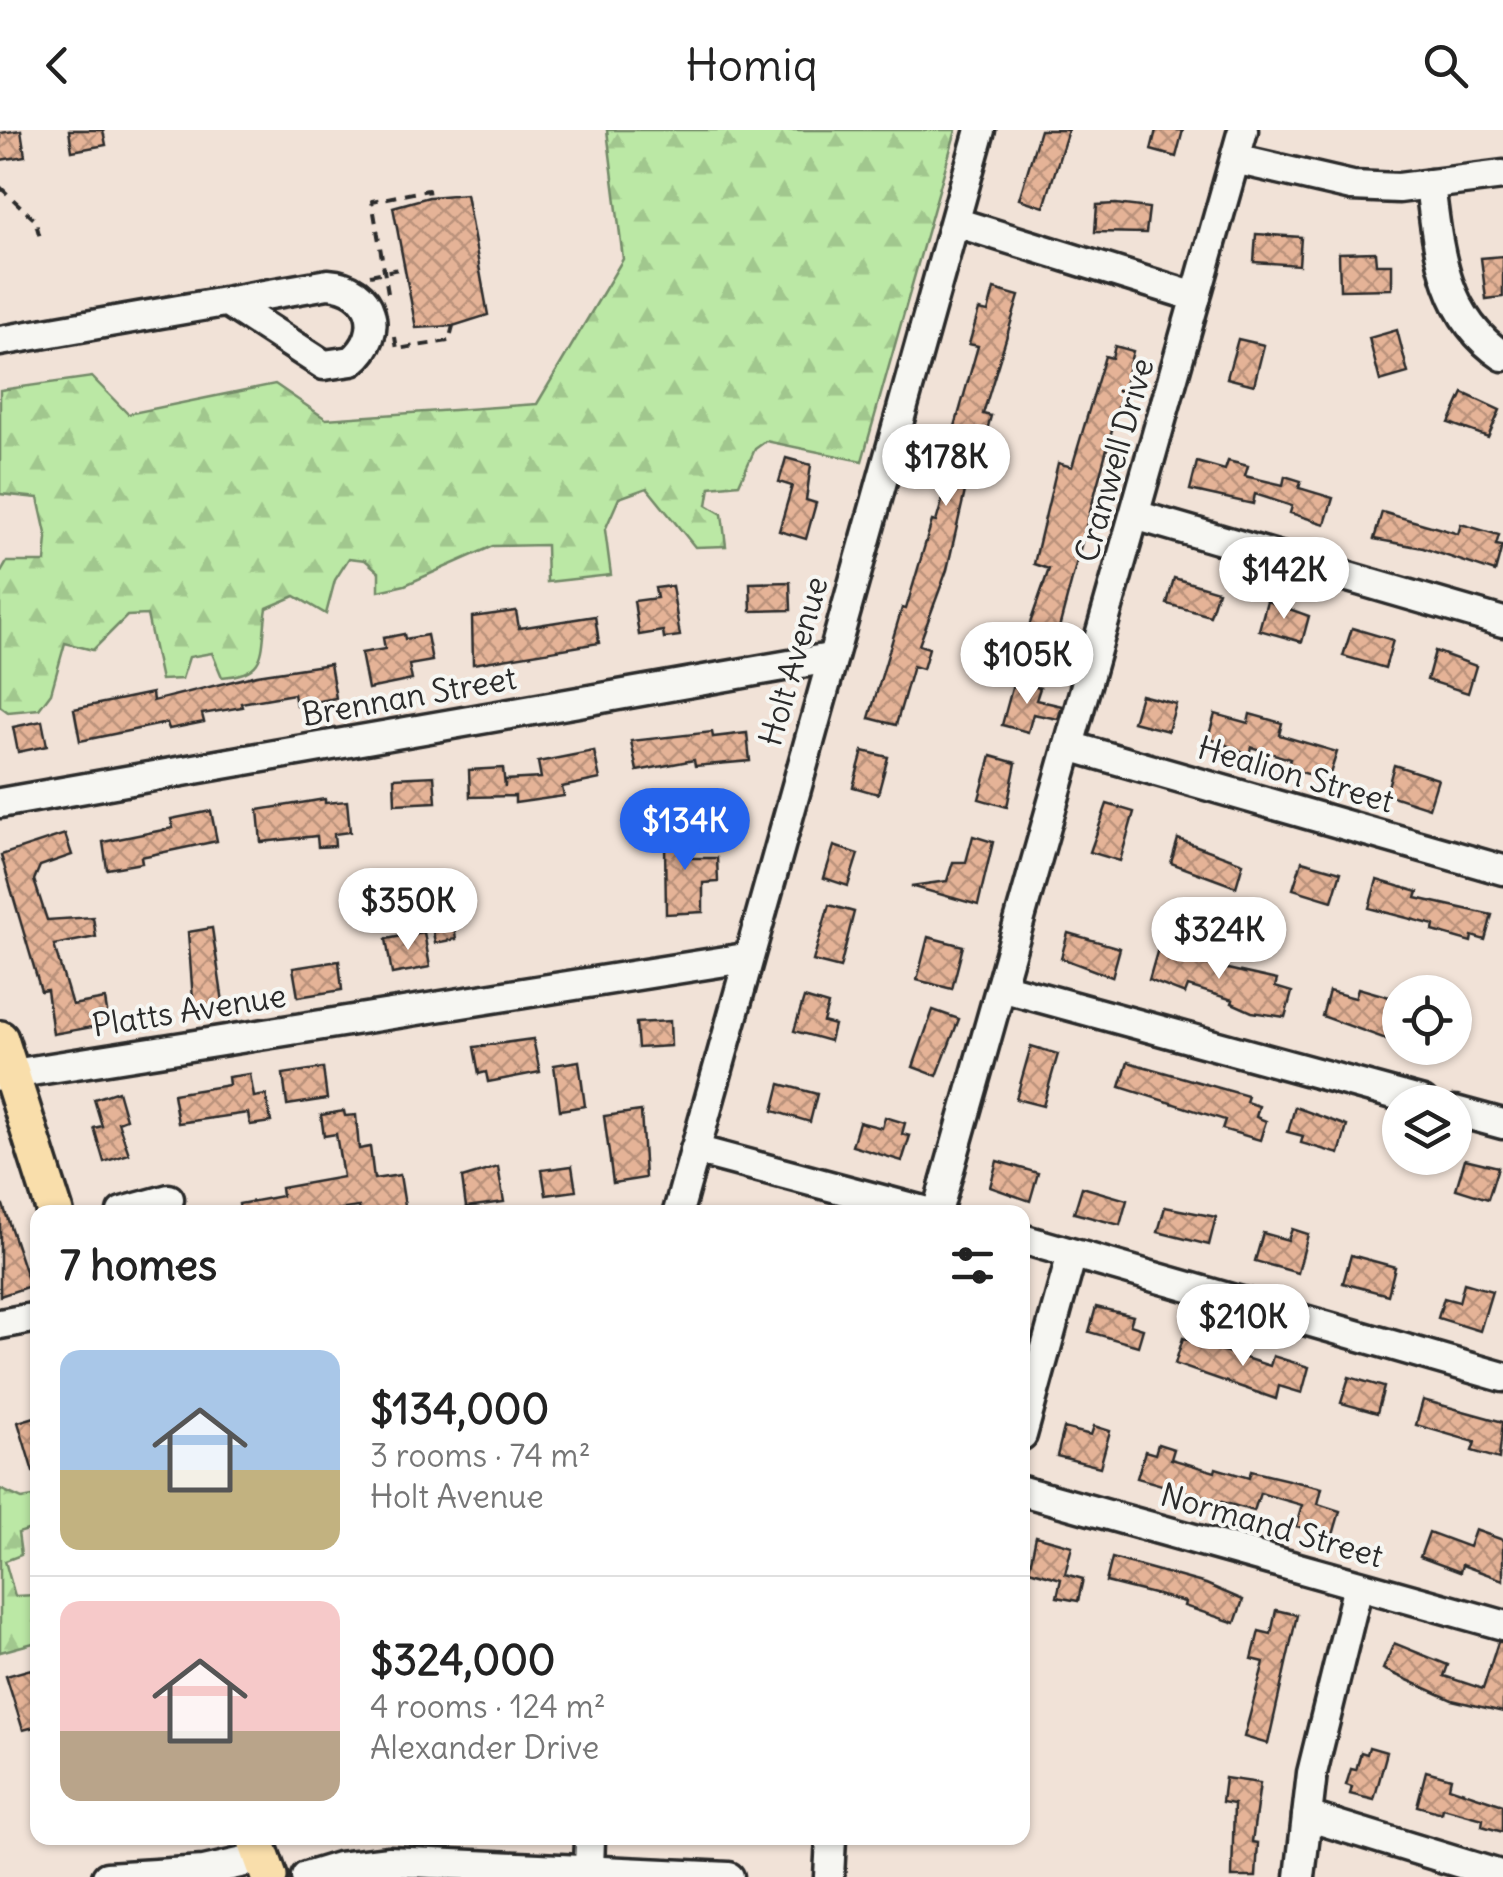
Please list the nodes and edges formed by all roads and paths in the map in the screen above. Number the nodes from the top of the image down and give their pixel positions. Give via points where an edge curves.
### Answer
1 (980, 130) edge
2 (1243, 130) edge
3 (1235, 158) junction
4 (1503, 175) edge
5 (1430, 184) junction
6 (0, 188) edge
7 (429, 197) dead end
8 (955, 222) junction
9 (40, 241) dead end
10 (403, 268) dead end
11 (384, 273) junction
12 (1196, 297) junction
13 (227, 302) junction
14 (391, 311) dead end
15 (453, 326) dead end
16 (394, 330) dead end
17 (0, 340) edge
18 (1503, 356) edge
19 (1134, 515) junction
20 (1503, 622) edge
21 (830, 658) junction
22 (1069, 746) junction
23 (0, 803) edge
24 (1503, 870) edge
25 (746, 958) junction
26 (1001, 987) junction
27 (0, 1039) edge
28 (6, 1075) edge
29 (1382, 1091) edge
30 (1472, 1116) edge
31 (1503, 1124) edge
32 (695, 1150) junction
33 (170, 1199) dead end
34 (52, 1205) edge
35 (148, 1205) edge
36 (680, 1205) edge
37 (901, 1205) edge
38 (939, 1205) edge
39 (1030, 1242) edge
40 (1072, 1254) junction
41 (30, 1319) edge
42 (0, 1324) edge
43 (1503, 1377) edge
44 (1030, 1406) edge
45 (1030, 1493) edge
46 (1358, 1586) junction
47 (1503, 1624) edge
48 (1307, 1816) junction
49 (590, 1845) edge
50 (830, 1845) edge
51 (262, 1857) edge
52 (589, 1869) junction
53 (1503, 1876) edge
54 (107, 1877) edge
55 (306, 1877) edge
56 (729, 1877) edge
57 (829, 1877) edge
58 (1300, 1877) edge

1 - 8 street, Holt Avenue
2 - 3 street, Cranwell Drive
3 - 5 street via 1352,186
3 - 12 street, Cranwell Drive
4 - 5 street
5 - 18 street via 1450,294 1462,318
6 - 9 path via 35,220
7 - 11 path via 428,190 372,201
8 - 12 street
8 - 21 street, Holt Avenue
10 - 11 path
11 - 14 path
12 - 19 street, Cranwell Drive
13 - 13 street via 324,365 352,361 374,326 365,300 341,285
13 - 17 street
15 - 16 path via 449,341 397,348
19 - 20 street
19 - 22 street, Cranwell Drive
21 - 23 street, Brennan Street
21 - 25 street, Holt Avenue
22 - 24 street, Healion Street
22 - 26 street, Cranwell Drive
25 - 28 street, Platts Avenue
25 - 32 street, Holt Avenue
26 - 29 street
26 - 38 street, Cranwell Drive
27 - 28 main road
28 - 34 main road
30 - 31 street
32 - 36 street, Holt Avenue
32 - 37 street
33 - 35 street
39 - 40 street
40 - 43 street
40 - 44 street
41 - 42 street
45 - 46 street, Normand Street
46 - 47 street, Normand Street
46 - 48 street
48 - 53 street
48 - 58 street
49 - 52 street
50 - 57 street
51 - 54 street via 204,1871
52 - 55 street via 389,1861
52 - 56 street

